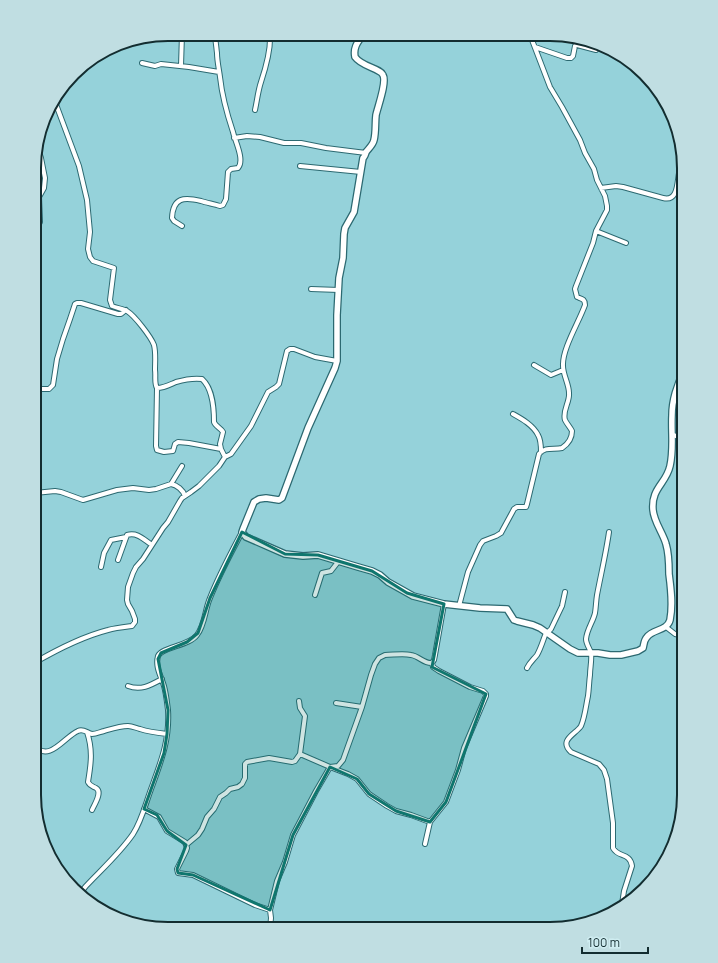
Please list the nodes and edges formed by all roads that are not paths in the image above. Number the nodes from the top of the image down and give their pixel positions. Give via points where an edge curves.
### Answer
1 (182, 41) edge
2 (216, 41) edge
3 (270, 41) edge
4 (358, 41) edge
5 (533, 41) edge
6 (535, 47) junction
7 (595, 50) edge
8 (142, 63) dead end
9 (180, 66) junction
10 (219, 72) junction
11 (57, 107) edge
12 (255, 110) dead end
13 (234, 138) junction
14 (366, 152) junction
15 (41, 160) edge
16 (300, 166) dead end
17 (362, 172) junction
18 (677, 184) edge
19 (601, 188) junction
20 (41, 193) edge
21 (182, 226) dead end
22 (596, 231) junction
23 (626, 243) dead end
24 (310, 289) dead end
25 (339, 290) junction
26 (126, 310) junction
27 (337, 361) junction
28 (534, 365) dead end
29 (563, 370) junction
30 (157, 388) junction
31 (677, 388) edge
32 (41, 390) edge
33 (513, 414) dead end
34 (673, 435) junction
35 (677, 436) edge
36 (220, 449) junction
37 (541, 452) junction
38 (225, 457) junction
39 (182, 466) dead end
40 (171, 484) junction
41 (41, 492) edge
42 (185, 496) junction
43 (242, 532) junction
44 (609, 532) dead end
45 (126, 537) junction
46 (152, 545) junction
47 (118, 560) dead end
48 (338, 562) junction
49 (101, 567) dead end
50 (565, 592) dead end
51 (315, 595) dead end
52 (444, 604) junction
53 (459, 606) junction
54 (666, 627) junction
55 (546, 633) junction
56 (677, 634) edge
57 (591, 652) junction
58 (41, 659) edge
59 (432, 663) junction
60 (527, 668) dead end
61 (162, 679) junction
62 (128, 686) dead end
63 (299, 700) dead end
64 (336, 703) dead end
65 (362, 707) junction
66 (87, 732) junction
67 (167, 734) junction
68 (41, 750) edge
69 (300, 754) junction
70 (330, 767) junction
71 (144, 809) junction
72 (92, 810) dead end
73 (430, 822) junction
74 (425, 844) dead end
75 (186, 845) junction
76 (83, 889) edge
77 (623, 899) edge
78 (270, 910) junction
79 (270, 922) edge

1 - 9 street
2 - 10 street
3 - 12 street
4 - 14 street via 355,57 361,63 382,73 384,78 374,140
5 - 6 street
6 - 7 street via 567,58 573,56 577,45
6 - 19 street via 550,87 580,140
8 - 9 street
9 - 10 street
10 - 13 street
11 - 26 street via 79,166 87,200 90,257 114,268 111,304
13 - 14 street via 248,136 284,143 301,142 326,148
13 - 21 street via 241,164 228,172 224,204 220,206 190,198 181,199 173,209 172,218
14 - 17 street
15 - 20 street via 45,178
16 - 17 street
17 - 25 street via 354,212 345,228
18 - 19 street via 675,194 667,199 623,186
19 - 22 street via 607,210
22 - 23 street
22 - 29 street via 575,289 577,297 584,300 585,305 563,360
24 - 25 street
25 - 27 street
26 - 30 street via 144,328 152,341
26 - 32 street via 118,314 81,303 75,304 56,359 53,385 49,389
27 - 38 street via 315,357 294,349 287,351 279,384 268,392 251,426 231,454
27 - 43 street via 282,498 266,498 254,502
28 - 29 street via 551,375
29 - 37 street via 569,392 564,414 572,435 564,447
30 - 36 street via 202,379 208,385 211,396 214,424 223,432
30 - 36 street via 157,450 173,451 178,442
31 - 34 street via 672,409
33 - 37 street via 527,422 539,436
34 - 35 street
34 - 54 street via 669,472 656,490 653,504 654,515 668,552 671,594 670,620
36 - 38 street
37 - 53 street via 526,506 514,509 501,533 480,545 468,572
38 - 42 street via 199,486
39 - 40 street
40 - 41 street via 149,490 117,490 83,500 61,492
40 - 42 street via 184,492
42 - 46 street
43 - 48 street via 246,537 285,554 318,555
43 - 61 street via 210,598 196,637 165,650 158,656
44 - 57 street via 595,613 586,639
45 - 46 street via 127,534 141,536
45 - 47 street
45 - 49 street via 111,540 104,553
46 - 58 street via 136,567 129,583 128,602 135,619 134,625 90,635
48 - 51 street via 331,571 322,573
48 - 52 street via 372,571 413,596
50 - 55 street via 562,606 551,629
52 - 53 street
52 - 59 street
53 - 55 street via 507,609 517,622 533,625
54 - 56 street
54 - 57 street via 648,635 643,648 638,651 615,656
55 - 57 street via 574,652
55 - 60 street via 536,657
57 - 77 street via 584,718 579,729 569,737 567,745 568,750 599,764 604,770 612,811 613,848 617,853 627,857 632,866
59 - 65 street via 413,655 382,656 375,664
59 - 73 street via 434,669 483,691 486,696 464,748 446,802
61 - 62 street via 139,688
61 - 67 street via 168,710
63 - 69 street via 300,708 306,716
64 - 65 street
65 - 70 street via 343,760 338,766
66 - 67 street via 92,734 127,726
66 - 68 street via 79,730 56,748
66 - 72 street via 91,760 88,782 98,789 99,793
67 - 71 street via 164,753
69 - 70 street
69 - 75 street via 292,762 269,758 247,762 242,784 220,797 198,835
70 - 73 street via 357,779 369,794 396,811
70 - 78 street via 293,835
71 - 75 street via 157,815 167,831
71 - 76 street via 123,847
73 - 74 street
75 - 78 street via 186,851 177,869 178,873 193,875
78 - 79 street

